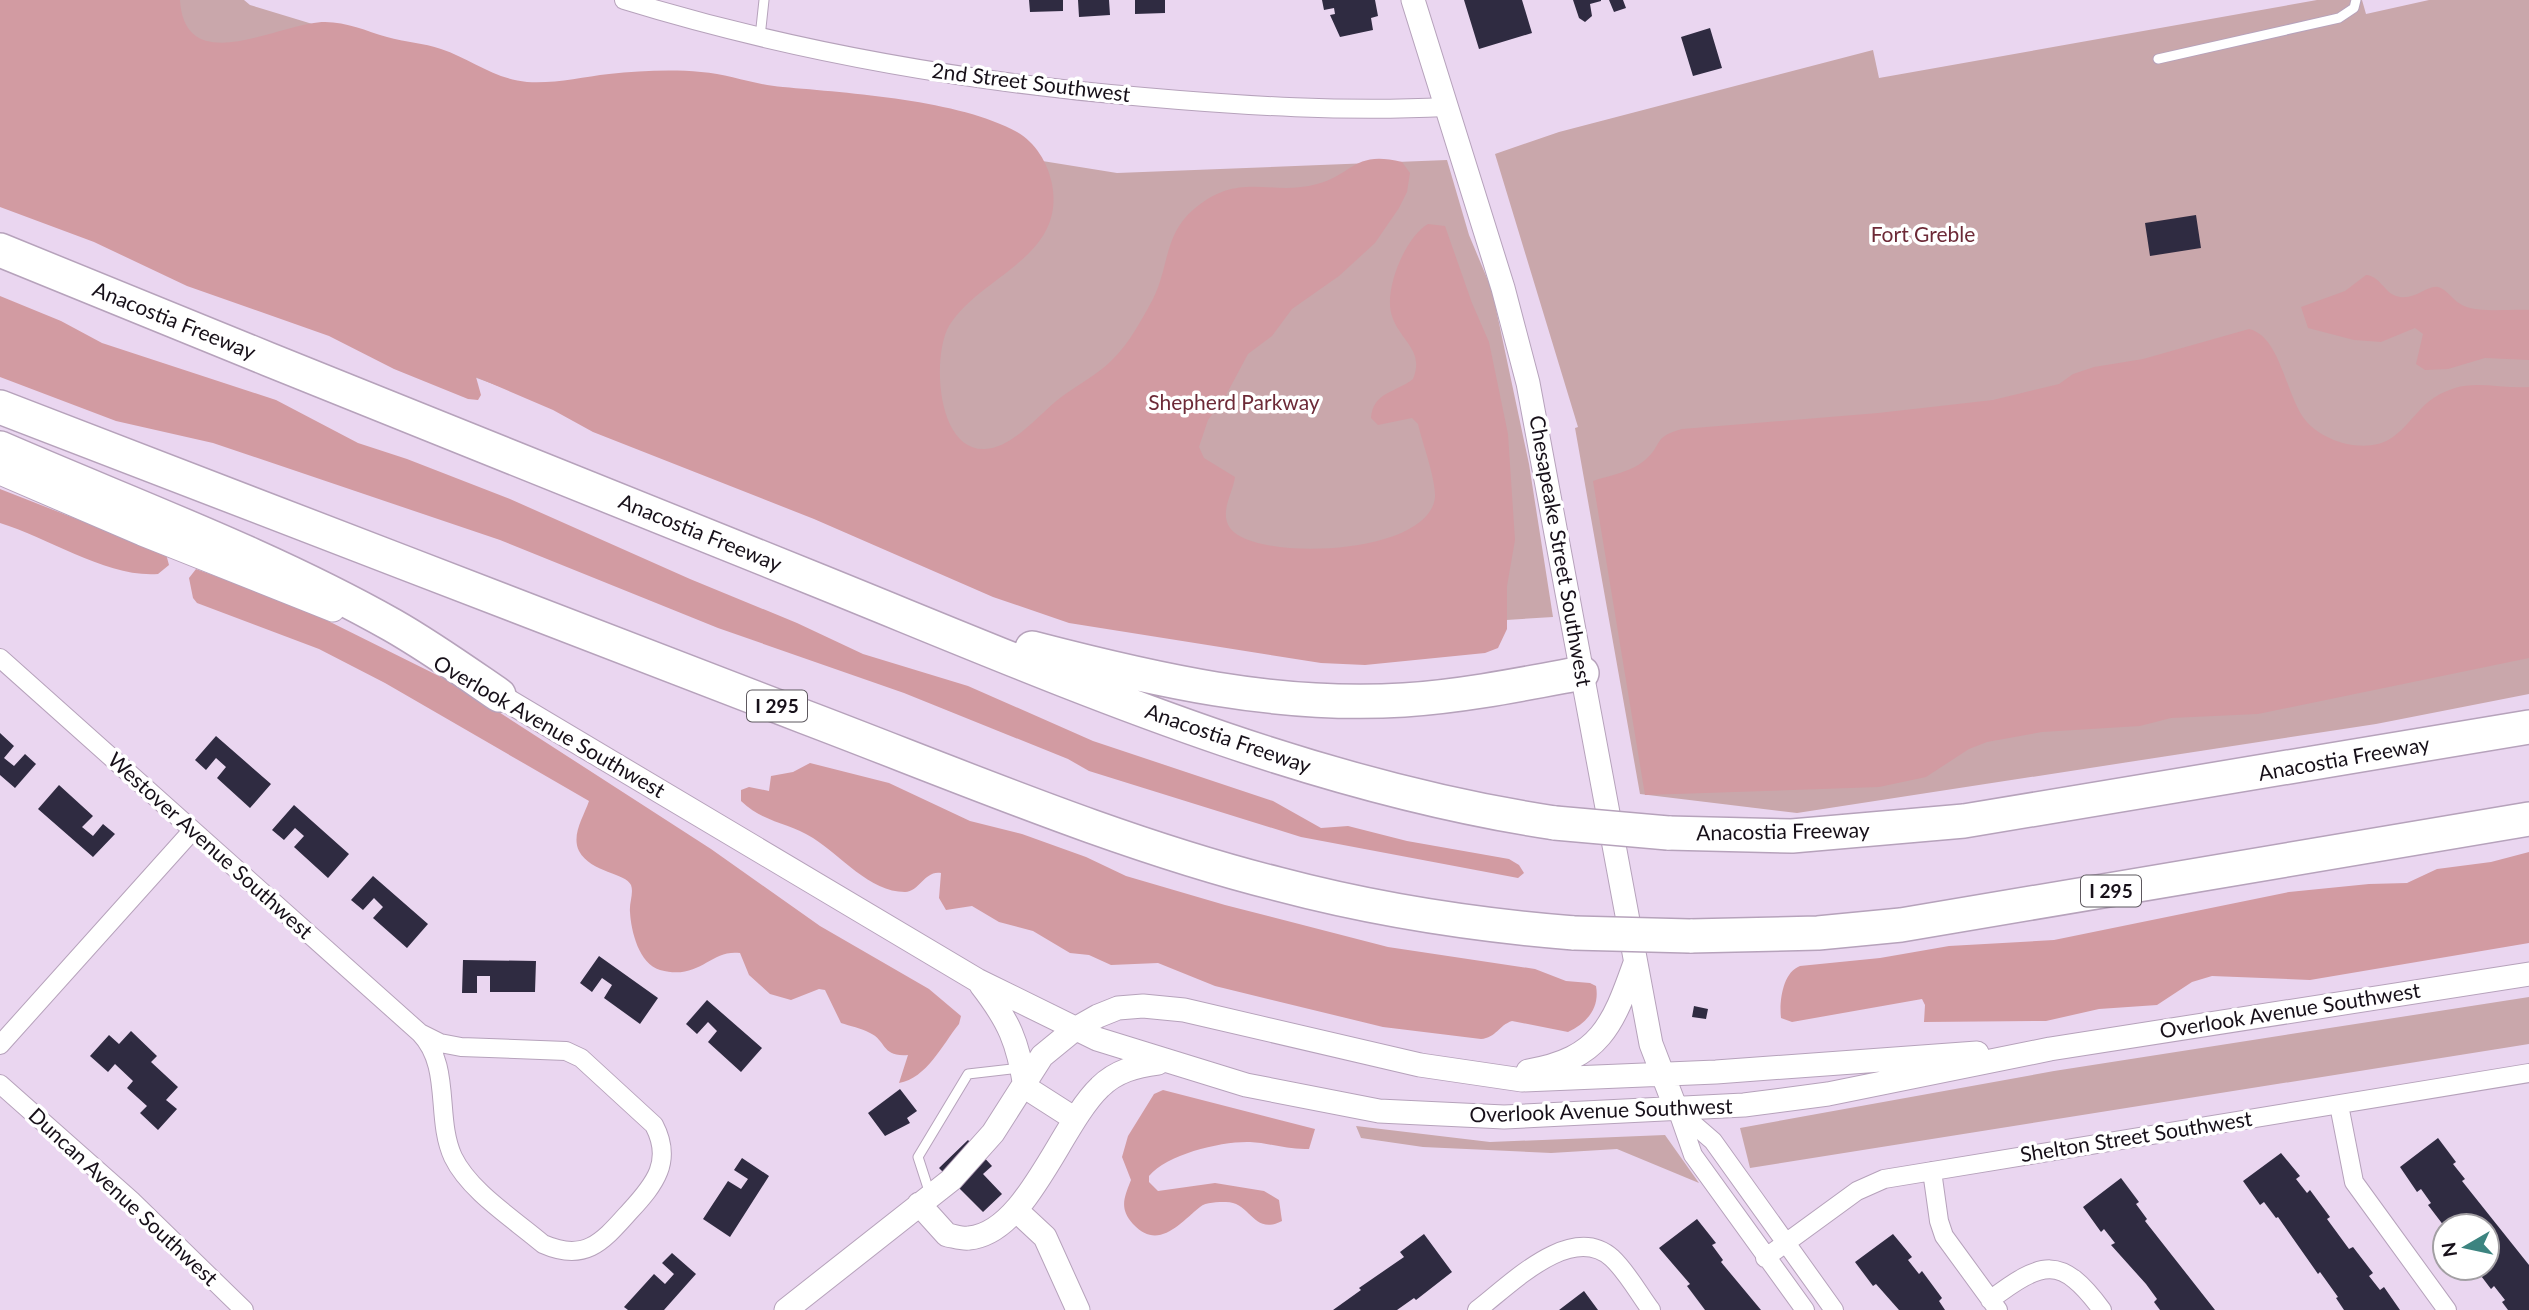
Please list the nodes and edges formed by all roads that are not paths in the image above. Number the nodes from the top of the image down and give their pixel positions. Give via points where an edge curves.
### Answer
1 (624, 0) edge
2 (764, 0) edge
3 (1413, 0) edge
4 (2356, 0) edge
5 (760, 37) junction
6 (2158, 59) dead end
7 (1446, 107) junction
8 (0, 250) edge
9 (0, 407) edge
10 (0, 448) edge
11 (0, 473) edge
12 (756, 556) junction
13 (0, 658) edge
14 (1582, 673) junction
15 (499, 695) junction
16 (2529, 719) edge
17 (2529, 727) edge
18 (2465, 738) junction
19 (2529, 819) edge
20 (192, 831) junction
21 (1635, 962) junction
22 (2529, 974) edge
23 (977, 980) junction
24 (1075, 1029) junction
25 (420, 1034) junction
26 (0, 1045) edge
27 (2050, 1049) junction
28 (1165, 1062) junction
29 (2529, 1073) edge
30 (1662, 1074) junction
31 (1497, 1076) junction
32 (1023, 1077) junction
33 (0, 1084) edge
34 (2339, 1105) junction
35 (1676, 1109) junction
36 (1075, 1119) junction
37 (1933, 1171) junction
38 (925, 1199) junction
39 (1017, 1211) junction
40 (1785, 1242) junction
41 (1765, 1258) junction
42 (1994, 1305) edge
43 (244, 1310) edge
44 (786, 1310) edge
45 (1078, 1310) edge
46 (1478, 1310) edge
47 (1651, 1310) edge
48 (1805, 1310) edge
49 (1834, 1310) edge
50 (2102, 1310) edge
51 (2447, 1310) edge

1 - 5 street, 2nd Street Southwest
2 - 5 lane
3 - 7 street, Chesapeake Street Southwest
4 - 6 lane via 2354,8 2339,18
5 - 7 street, 2nd Street Southwest via 939,72 1098,93 1310,108
7 - 14 street, Chesapeake Street Southwest via 1528,383
8 - 12 highway, Anacostia Freeway
9 - 19 highway, I 295, bridge via 726,687 1171,852 1273,883 1385,909 1574,933 1818,933 1901,925
10 - 15 highway via 362,609
11 - 15 street, Overlook Avenue Southwest via 337,611
12 - 14 highway via 1027,647 1229,693 1332,701 1405,700
12 - 18 highway, Anacostia Freeway, bridge via 1242,746 1417,798 1555,823 1668,833 1792,836 1953,822
13 - 20 street, Westover Avenue Southwest
14 - 21 street, Chesapeake Street Southwest
15 - 23 street, Overlook Avenue Southwest
16 - 18 highway
17 - 18 highway, Anacostia Freeway
20 - 25 street, Westover Avenue Southwest
20 - 26 street
21 - 30 street, Chesapeake Street Southwest via 1651,1044
21 - 31 street via 1617,1013 1598,1042 1555,1066
22 - 27 street, Overlook Avenue Southwest
23 - 24 street, Overlook Avenue Southwest
23 - 32 street via 1009,1023
24 - 28 street, Overlook Avenue Southwest
24 - 31 street, Overlook Avenue Southwest via 1118,1009 1171,1007 1420,1065
24 - 32 street
25 - 25 street, Westover Avenue Southwest via 436,1058 446,1136 457,1165 543,1244 578,1251 602,1242 653,1186 663,1162 654,1125 581,1058 558,1049 450,1046
27 - 30 street, Overlook Avenue Southwest
27 - 35 street, Overlook Avenue Southwest via 1828,1094
28 - 35 street, Overlook Avenue Southwest via 1296,1096 1392,1112 1529,1117
28 - 36 street via 1132,1068 1110,1079
29 - 34 street, Shelton Street Southwest
30 - 31 street, Overlook Avenue Southwest via 1549,1080
30 - 35 street, Chesapeake Street Southwest
32 - 36 street
32 - 38 street via 978,1151
32 - 38 lane via 968,1074 918,1157
33 - 43 street, Duncan Avenue Southwest via 131,1200
34 - 37 street, Shelton Street Southwest
34 - 51 street via 2354,1182
35 - 40 street via 1713,1141
35 - 41 street via 1693,1155
36 - 39 street
37 - 40 street, Shelton Street Southwest via 1871,1183
37 - 42 street via 1941,1229
38 - 39 street via 947,1235 970,1238
38 - 44 street
39 - 45 street via 1045,1237
40 - 41 street, Shelton Street Southwest
40 - 49 street
41 - 48 street
42 - 50 street via 2027,1273 2052,1268 2082,1283
46 - 47 street via 1557,1251 1581,1246 1612,1258

